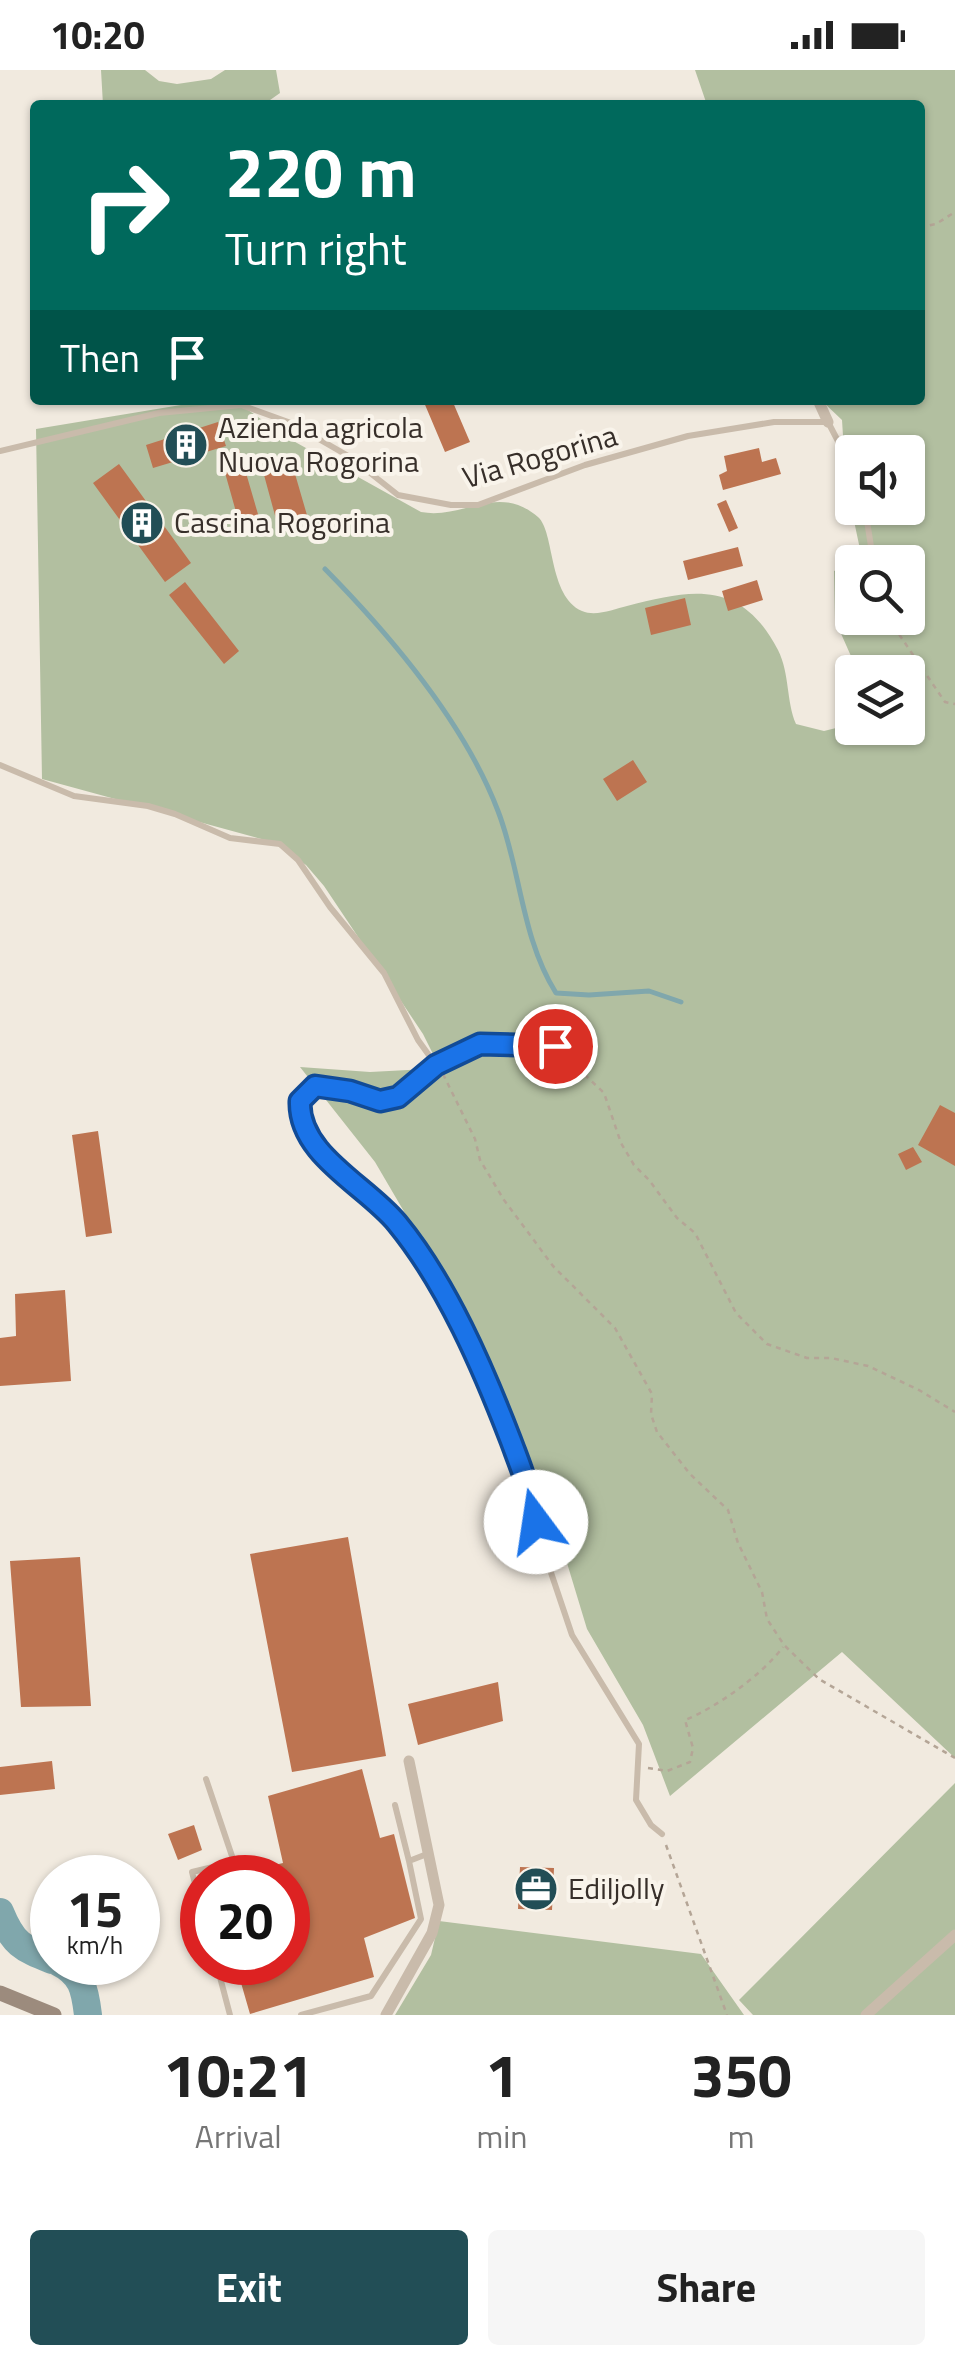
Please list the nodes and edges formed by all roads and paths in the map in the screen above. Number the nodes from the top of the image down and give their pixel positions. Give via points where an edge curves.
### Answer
1 (955, 212) edge
2 (925, 225) edge
3 (820, 405) edge
4 (828, 422) junction
5 (835, 435) edge
6 (0, 451) edge
7 (900, 635) edge
8 (955, 704) edge
9 (0, 765) edge
10 (555, 1046) joint
11 (436, 1065) junction
12 (955, 1412) edge
13 (784, 1645) junction
14 (639, 1744) junction
15 (955, 1758) edge
16 (409, 1761) dead end
17 (206, 1780) dead end
18 (395, 1805) dead end
19 (662, 1834) joint
20 (428, 1854) junction
21 (232, 1855) edge
22 (408, 1860) junction
23 (955, 1935) edge
24 (222, 1985) edge
25 (0, 1993) edge
26 (54, 2015) edge
27 (230, 2015) edge
28 (301, 2015) edge
29 (386, 2015) edge
30 (728, 2015) edge
31 (866, 2015) edge

1 - 2 path
3 - 4 street
4 - 5 lane
4 - 6 lane, Via Rogorina via 774,422 688,436 478,504 451,505 398,495 291,422 241,405 160,413
7 - 8 path via 945,702
9 - 11 lane via 74,796 148,806 230,838 280,844 384,973
10 - 11 lane via 480,1044
10 - 12 path via 604,1093 634,1165 695,1233 736,1313 767,1344 807,1358 868,1366
11 - 13 path via 504,1200 554,1266 615,1328 652,1394 657,1432 728,1510 762,1592 766,1619
11 - 14 lane via 398,1097 380,1101 315,1086 300,1101 299,1120 332,1164 380,1202 427,1266 482,1368 527,1479 572,1635
13 - 14 path via 758,1673 684,1720 690,1762 667,1771 646,1768
13 - 15 path via 819,1679
14 - 19 lane via 636,1800
16 - 20 street
17 - 21 lane
18 - 22 lane
19 - 30 path
20 - 22 lane
20 - 29 street via 439,1905 432,1933
22 - 28 lane via 421,1918 372,1996
23 - 31 street
24 - 27 lane
25 - 26 main road

